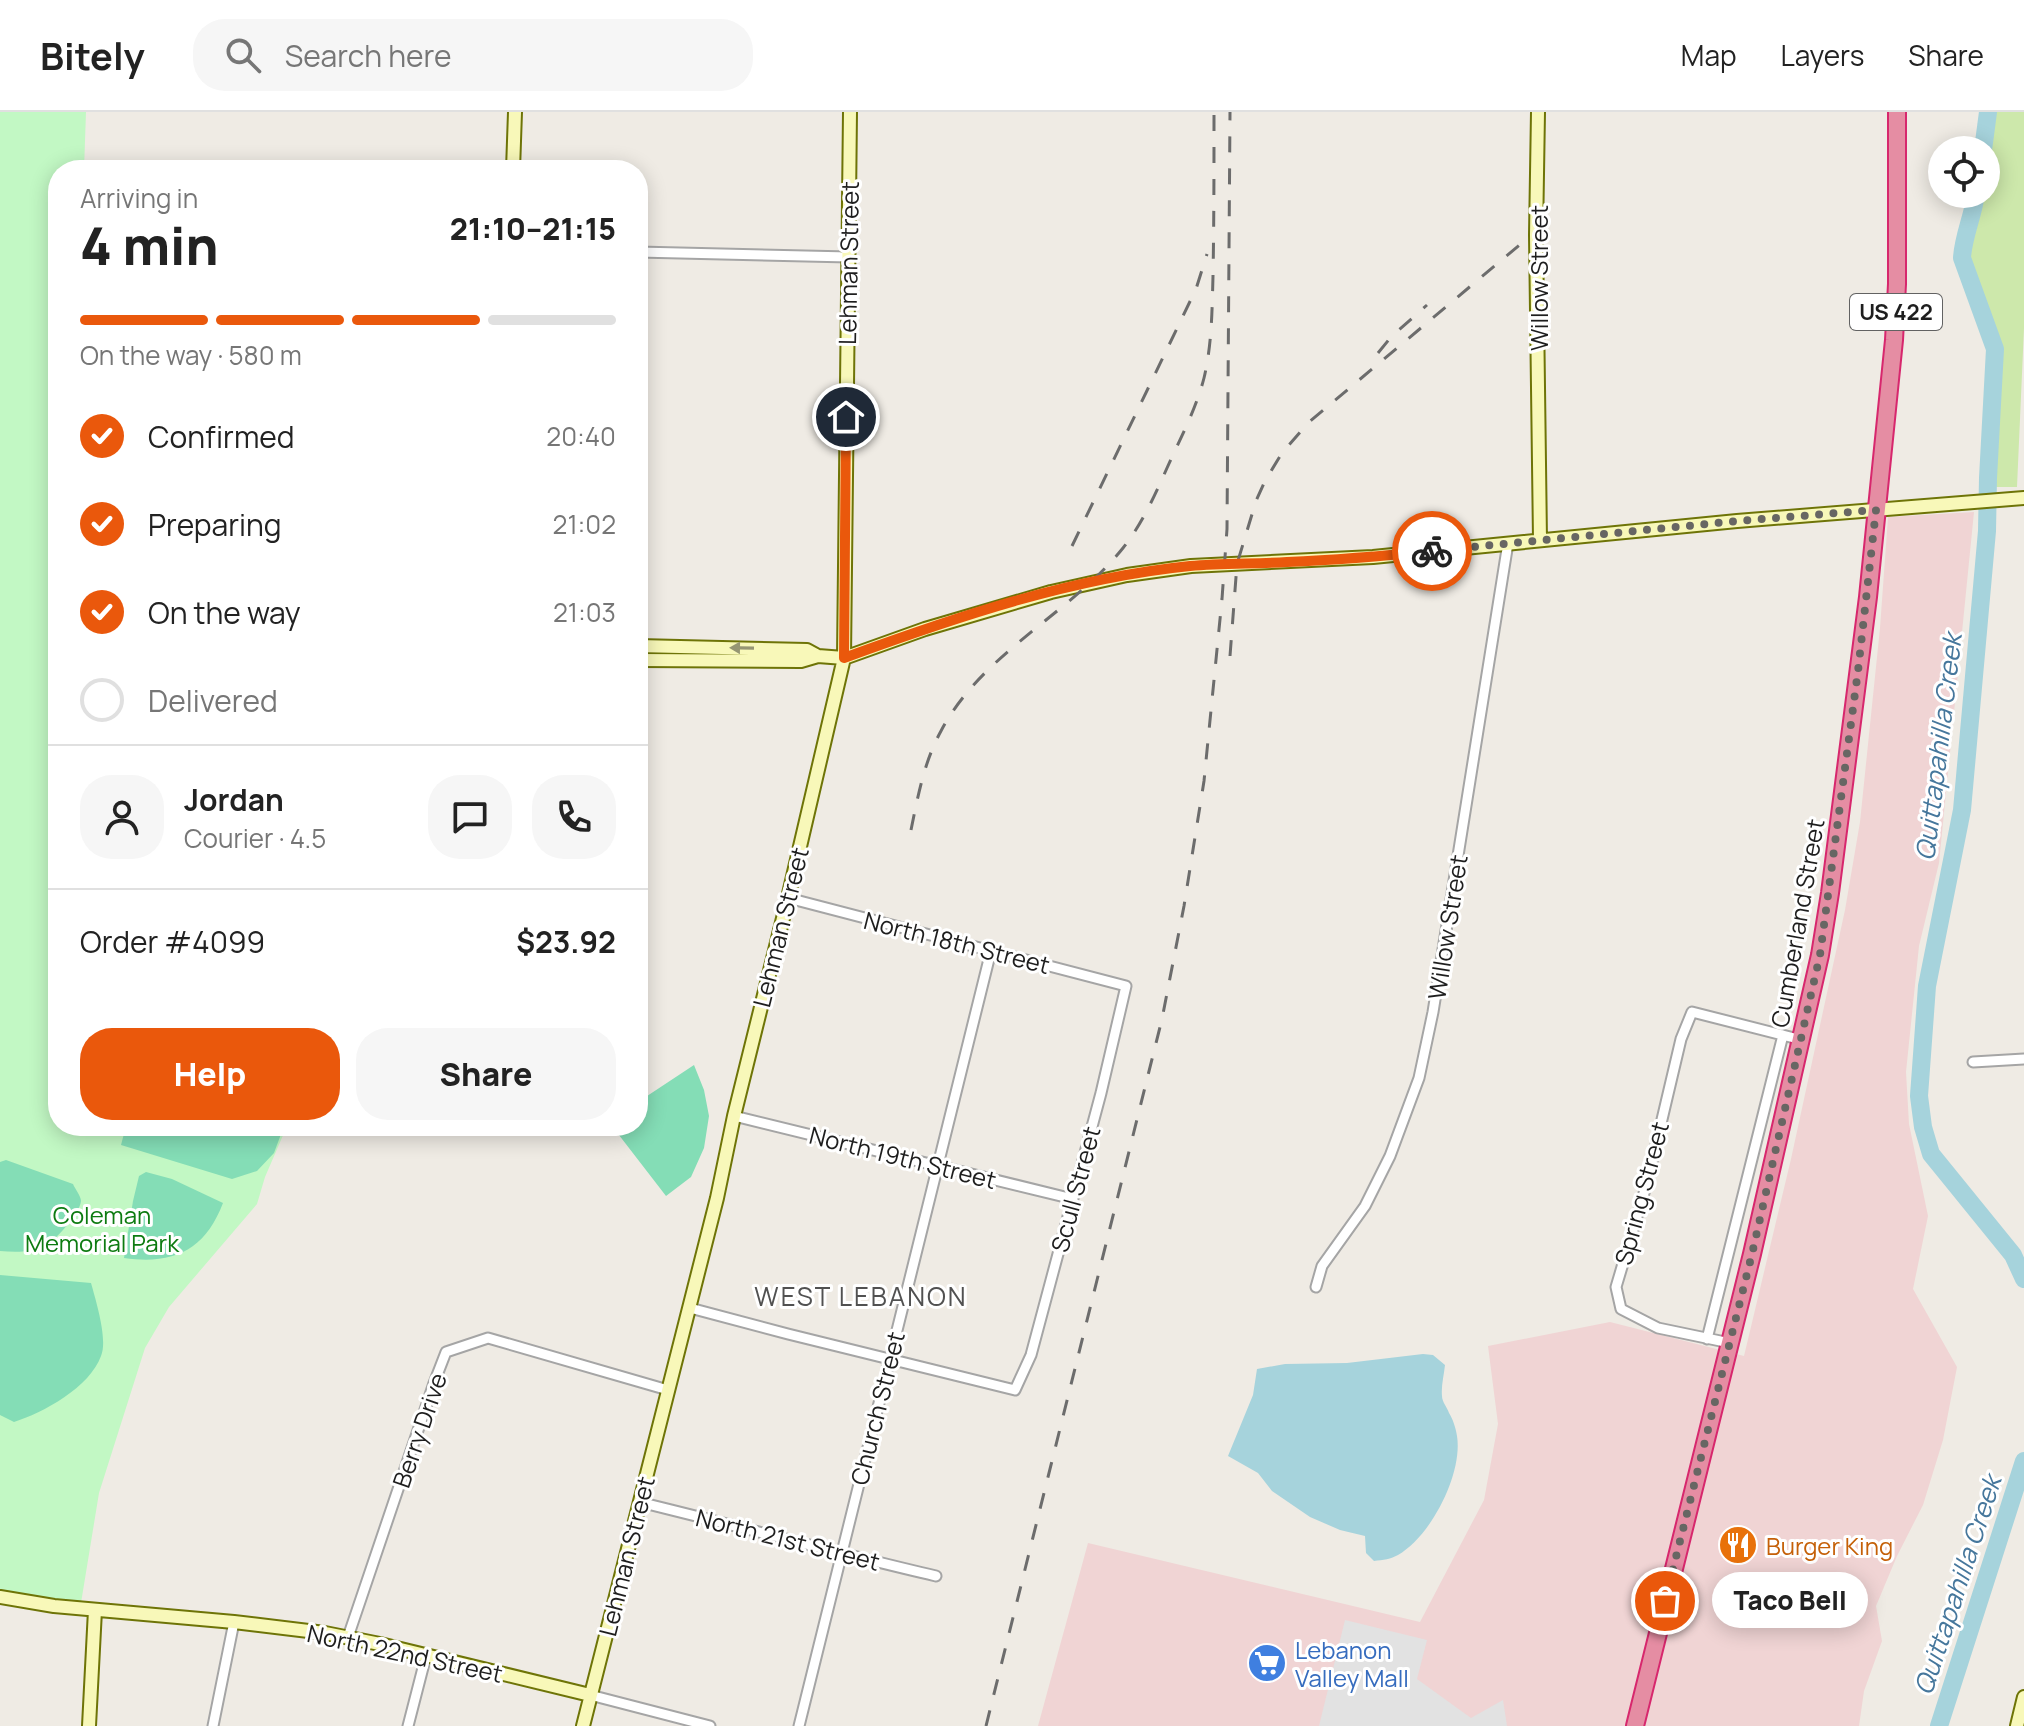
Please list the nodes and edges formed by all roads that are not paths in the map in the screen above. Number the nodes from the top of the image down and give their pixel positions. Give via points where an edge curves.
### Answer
1 (515, 112) edge
2 (850, 112) edge
3 (1538, 112) edge
4 (1897, 112) edge
5 (513, 160) edge
6 (648, 252) edge
7 (849, 257) junction
8 (2024, 498) edge
9 (1876, 510) junction
10 (1540, 540) junction
11 (1508, 543) junction
12 (648, 646) edge
13 (818, 656) junction
14 (844, 658) junction
15 (648, 660) edge
16 (788, 898) junction
17 (991, 951) junction
18 (1126, 986) joint
19 (1783, 1035) junction
20 (1802, 1040) junction
21 (2024, 1059) edge
22 (1973, 1062) dead end
23 (734, 1116) junction
24 (938, 1165) junction
25 (1073, 1199) junction
26 (1316, 1287) dead end
27 (690, 1308) junction
28 (1707, 1339) junction
29 (1730, 1343) junction
30 (889, 1359) junction
31 (668, 1390) junction
32 (639, 1502) junction
33 (842, 1554) junction
34 (936, 1576) dead end
35 (0, 1597) edge
36 (95, 1610) junction
37 (234, 1622) junction
38 (348, 1637) junction
39 (426, 1656) junction
40 (590, 1695) junction
41 (2024, 1697) edge
42 (89, 1726) edge
43 (213, 1726) edge
44 (408, 1726) edge
45 (583, 1726) edge
46 (710, 1726) edge
47 (799, 1726) edge
48 (1635, 1726) edge
49 (2017, 1726) edge

1 - 5 main road
2 - 7 main road, Lehman Street
3 - 10 main road, Willow Street
4 - 9 highway, Cumberland Street / US 422 via 1897,284
6 - 7 street
7 - 14 main road, Lehman Street
8 - 9 main road
9 - 10 main road
9 - 20 highway, Cumberland Street / US 422 via 1830,893
10 - 11 main road
11 - 14 main road via 1127,575 989,609
11 - 26 street, Willow Street via 1419,1078 1390,1156 1365,1206 1322,1266
13 -> 12 main road via 807,650
13 - 14 main road
13 - 15 main road via 801,661
14 - 16 main road, Lehman Street
16 - 17 street, North 18th Street
16 - 23 main road, Lehman Street
17 - 18 street, North 18th Street
17 - 24 street, Church Street
18 - 25 street, Scull Street
19 - 20 street
19 - 28 street
19 - 28 street, Spring Street via 1692,1012 1616,1287 1621,1309 1658,1328
20 - 29 highway, Cumberland Street / US 422
21 - 22 street
23 - 24 street, North 19th Street
23 - 27 main road, Lehman Street
24 - 25 street, North 19th Street
24 - 30 street, Church Street
25 - 30 street, Scull Street via 1031,1355 1015,1390
27 - 30 street
27 - 31 main road, Lehman Street
28 - 29 street, Spring Street
29 - 48 highway, Cumberland Street / US 422
30 - 33 street, Church Street
31 - 32 main road, Lehman Street
31 - 38 street, Berry Drive via 488,1338 446,1352
32 - 33 street, North 21st Street
32 - 40 main road, Lehman Street
33 - 34 street, North 21st Street
33 - 47 street, Church Street
35 - 36 main road, North 22nd Street
36 - 37 main road, North 22nd Street
36 - 42 main road
37 - 38 main road, North 22nd Street
37 - 43 street
38 - 39 main road, North 22nd Street
39 - 40 main road, North 22nd Street
39 - 44 street
40 - 45 main road, Lehman Street
40 - 46 street, North 22nd Street
41 - 49 main road

